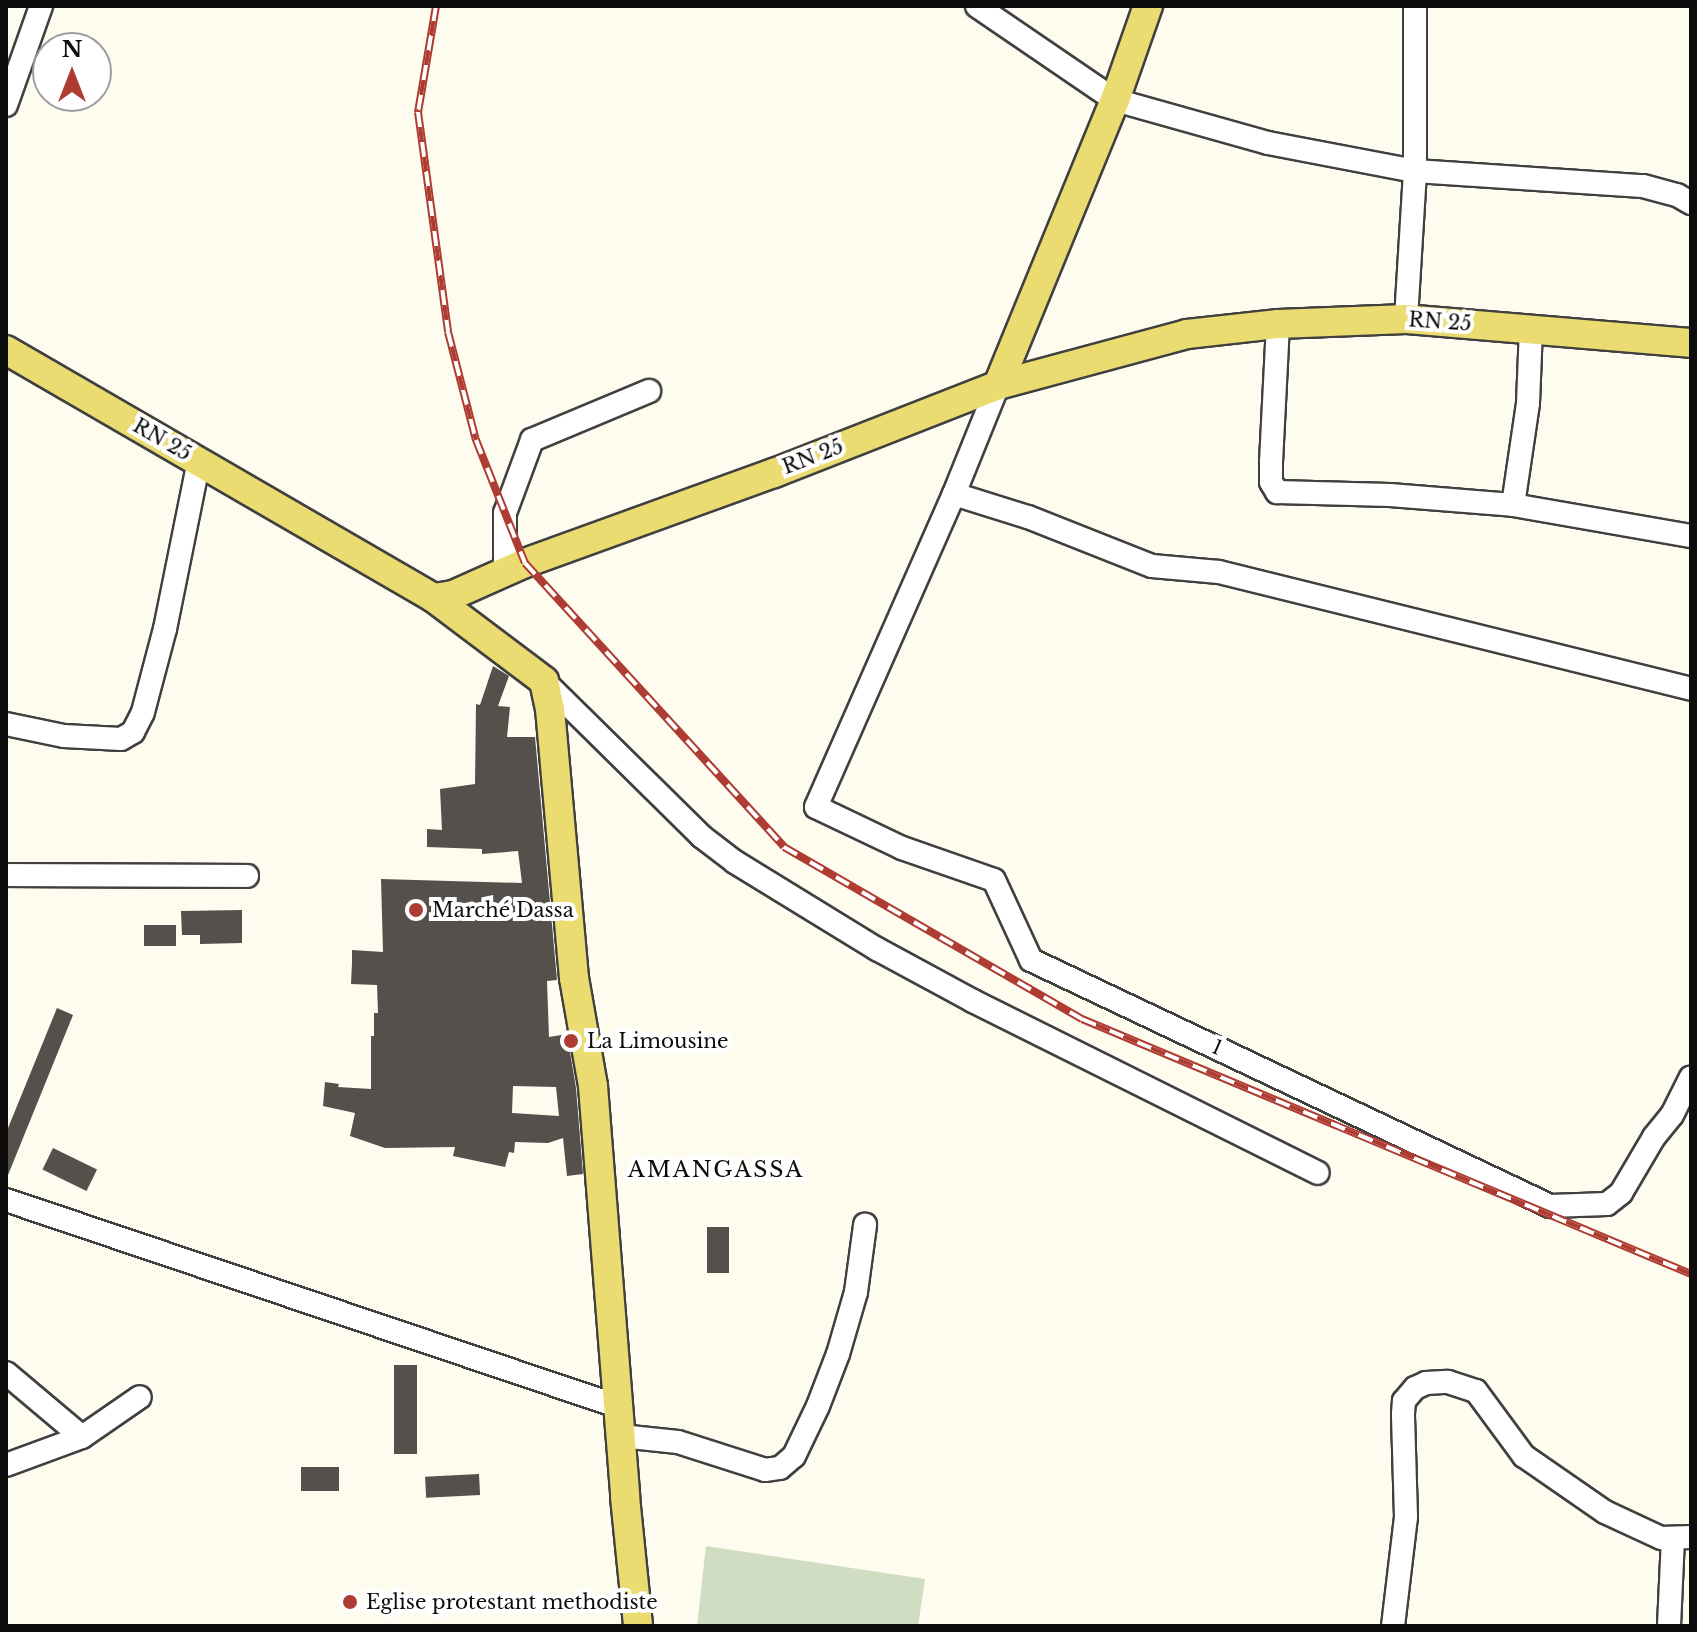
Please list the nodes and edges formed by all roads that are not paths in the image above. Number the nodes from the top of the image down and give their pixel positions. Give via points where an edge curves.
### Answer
1 (41, 6) edge
2 (977, 6) edge
3 (1148, 6) edge
4 (1415, 6) edge
5 (1115, 100) junction
6 (6, 105) edge
7 (1415, 171) junction
8 (1691, 203) edge
9 (1406, 319) junction
10 (1278, 324) junction
11 (1531, 329) junction
12 (1691, 343) edge
13 (6, 350) edge
14 (998, 385) junction
15 (649, 391) dead end
16 (199, 461) junction
17 (954, 494) junction
18 (1513, 505) junction
19 (1691, 536) edge
20 (505, 572) junction
21 (434, 598) junction
22 (544, 681) junction
23 (1691, 689) edge
24 (6, 724) edge
25 (6, 875) edge
26 (247, 876) dead end
27 (1691, 1077) edge
28 (1318, 1173) dead end
29 (6, 1200) edge
30 (865, 1225) dead end
31 (6, 1373) edge
32 (140, 1397) dead end
33 (620, 1407) junction
34 (621, 1436) junction
35 (82, 1437) junction
36 (6, 1465) edge
37 (1682, 1538) edge
38 (638, 1626) edge
39 (1393, 1626) edge
40 (1669, 1626) edge

1 - 6 street
2 - 5 street
3 - 5 main road
4 - 7 street
5 - 7 street via 1268,143
5 - 14 main road
7 - 8 street via 1643,186
7 - 9 street
9 - 10 main road, RN 25 / RN 25
9 - 11 main road, RN 25 / RN 25
10 - 14 main road, RN 25 / RN 25 via 1187,334
10 - 18 street via 1271,462 1277,492
11 - 12 main road, RN 25 / RN 25
11 - 18 street via 1528,403
13 - 16 main road, RN 25 / RN 25
14 - 17 street
14 - 20 main road, RN 25 / RN 25
15 - 20 street via 532,440 505,513
16 - 21 main road, RN 25 / RN 25
16 - 24 street via 169,616 133,732 121,739 64,736
17 - 23 street via 1152,566 1219,572
17 - 27 street, 1 via 816,807 902,848 994,880 1031,960 1550,1206 1607,1204 1621,1193
18 - 19 street
20 - 21 main road, RN 25 / RN 25
21 - 22 main road
22 - 28 street via 701,836 735,862 973,1001
22 - 33 main road via 554,740 574,978 593,1086
25 - 26 street
29 - 33 street
30 - 34 street via 856,1292 838,1354 794,1456 780,1468 765,1470 678,1442
31 - 35 street
32 - 35 street
33 - 34 main road
34 - 38 main road
35 - 36 street
37 - 39 street via 1661,1538 1605,1512 1524,1456 1476,1391 1448,1382 1426,1383 1404,1401 1406,1517
37 - 40 street

